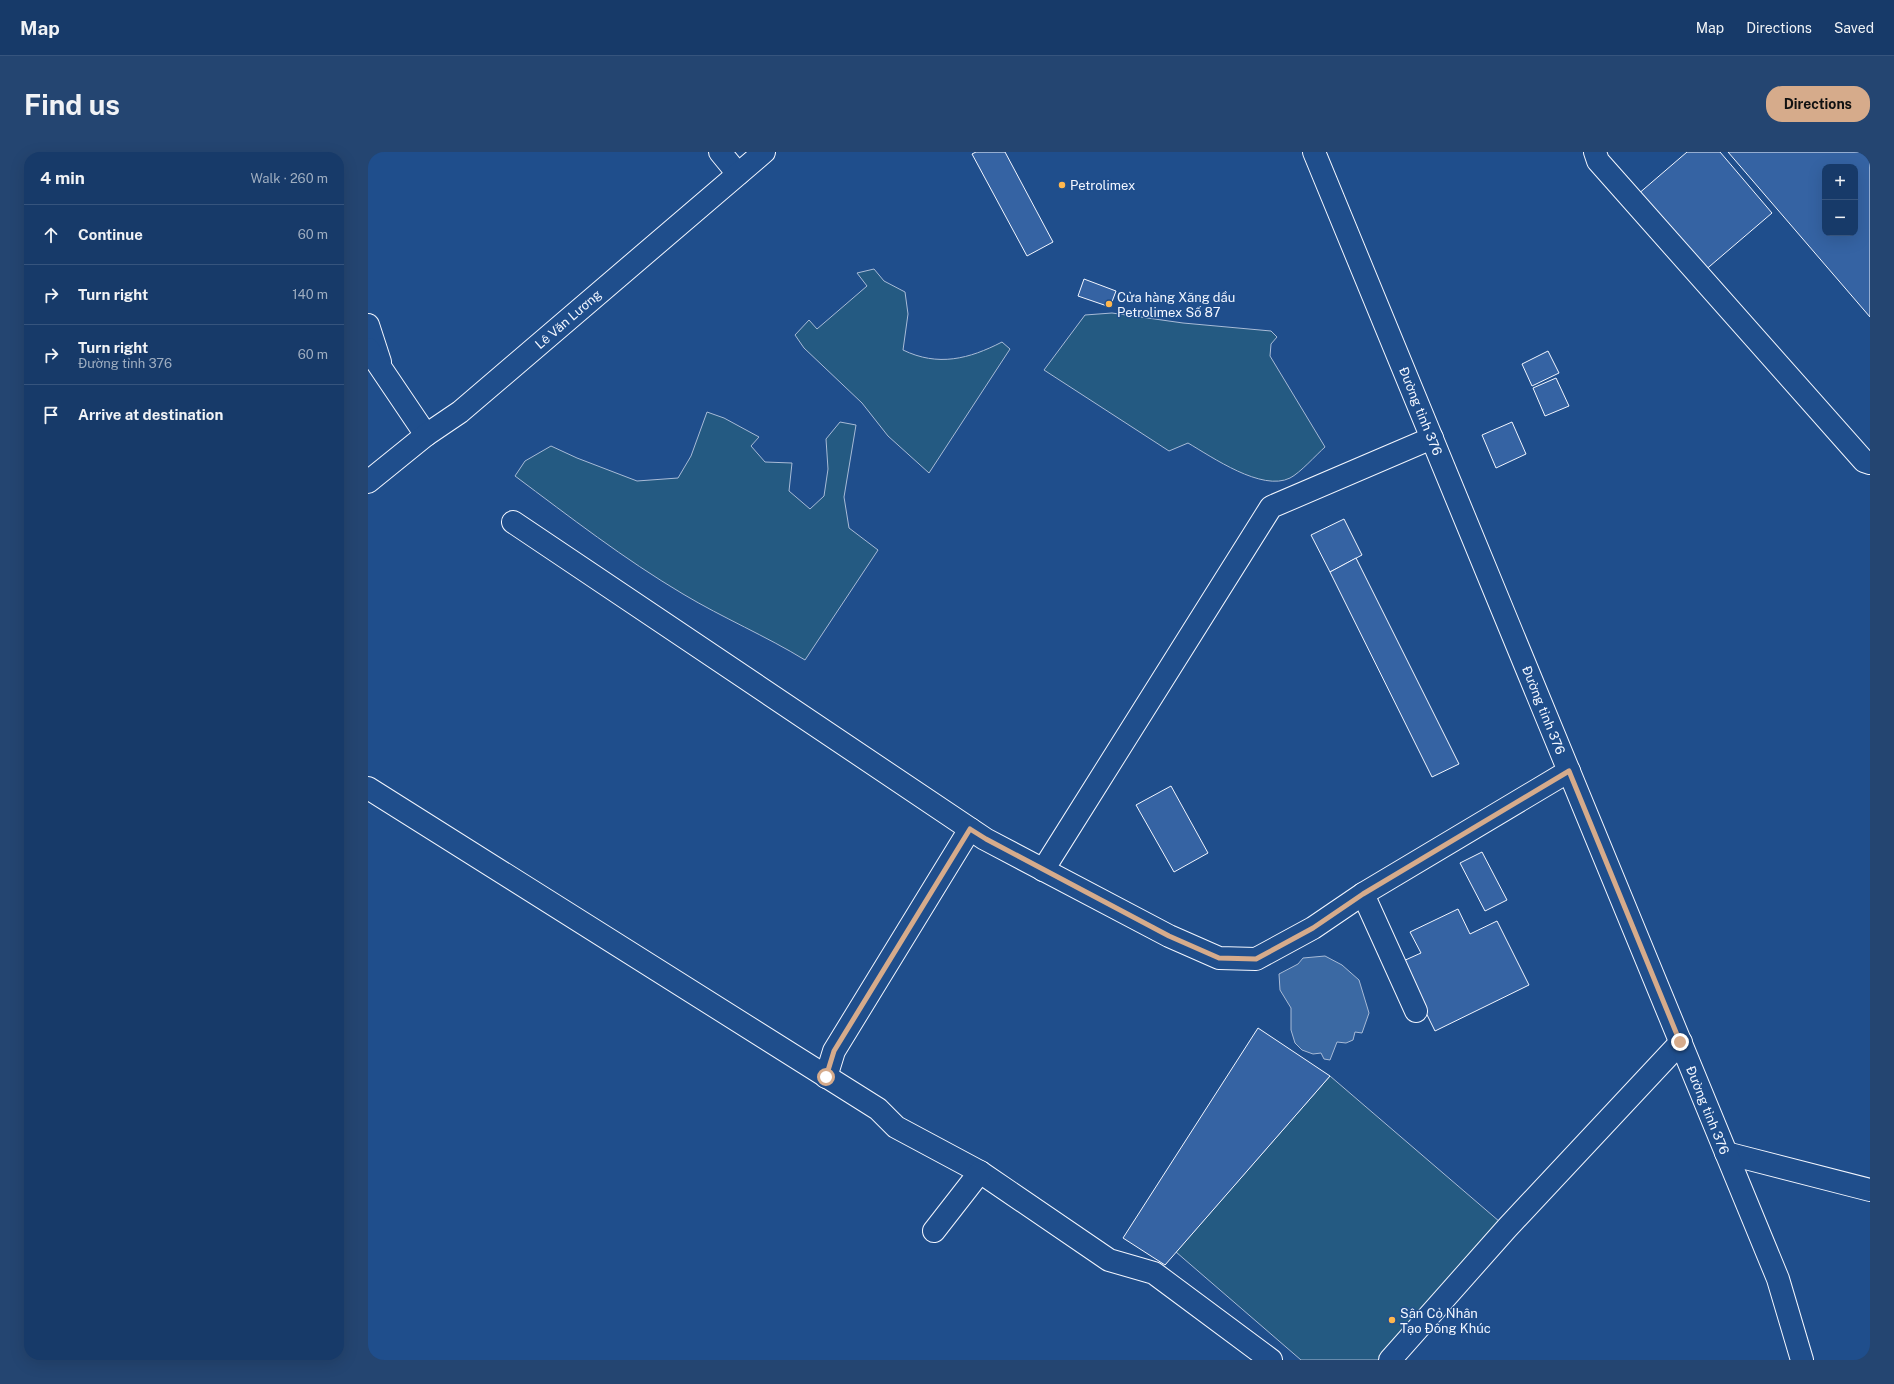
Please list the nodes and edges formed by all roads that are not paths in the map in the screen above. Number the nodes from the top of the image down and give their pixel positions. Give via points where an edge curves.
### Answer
1 (720, 152) edge
2 (764, 152) edge
3 (1314, 152) edge
4 (1595, 152) edge
5 (738, 174) junction
6 (368, 325) edge
7 (368, 349) edge
8 (381, 367) junction
9 (426, 435) junction
10 (1432, 438) junction
11 (1870, 463) edge
12 (368, 482) edge
13 (512, 522) dead end
14 (1569, 771) junction
15 (368, 788) edge
16 (970, 829) junction
17 (1043, 870) junction
18 (1363, 894) junction
19 (1416, 1011) dead end
20 (1680, 1042) junction
21 (826, 1077) junction
22 (1726, 1153) junction
23 (980, 1172) junction
24 (1870, 1190) edge
25 (934, 1231) dead end
26 (1271, 1360) edge
27 (1390, 1360) edge
28 (1802, 1360) edge

1 - 5 main road
2 - 5 main road, Lê Văn Lương
3 - 10 main road, Đường tỉnh 376
4 - 11 main road via 1598,161 1864,460
5 - 9 main road, Lê Văn Lương via 460,412
6 - 8 main road
7 - 8 main road
8 - 9 main road
9 - 12 main road, Lê Văn Lương
10 - 14 main road, Đường tỉnh 376
10 - 17 main road via 1271,507
13 - 16 main road
14 - 18 main road
14 - 20 main road, Đường tỉnh 376
15 - 21 main road
16 - 17 main road
16 - 21 main road via 834,1051
17 - 18 main road via 1169,936 1219,958 1256,959 1313,928
18 - 19 main road
20 - 22 main road, Đường tỉnh 376
20 - 27 main road via 1507,1228
21 - 23 main road via 878,1110 896,1127
22 - 24 main road
22 - 28 main road, Đường tỉnh 376 via 1778,1279
23 - 25 main road
23 - 26 main road via 1109,1260 1154,1273

